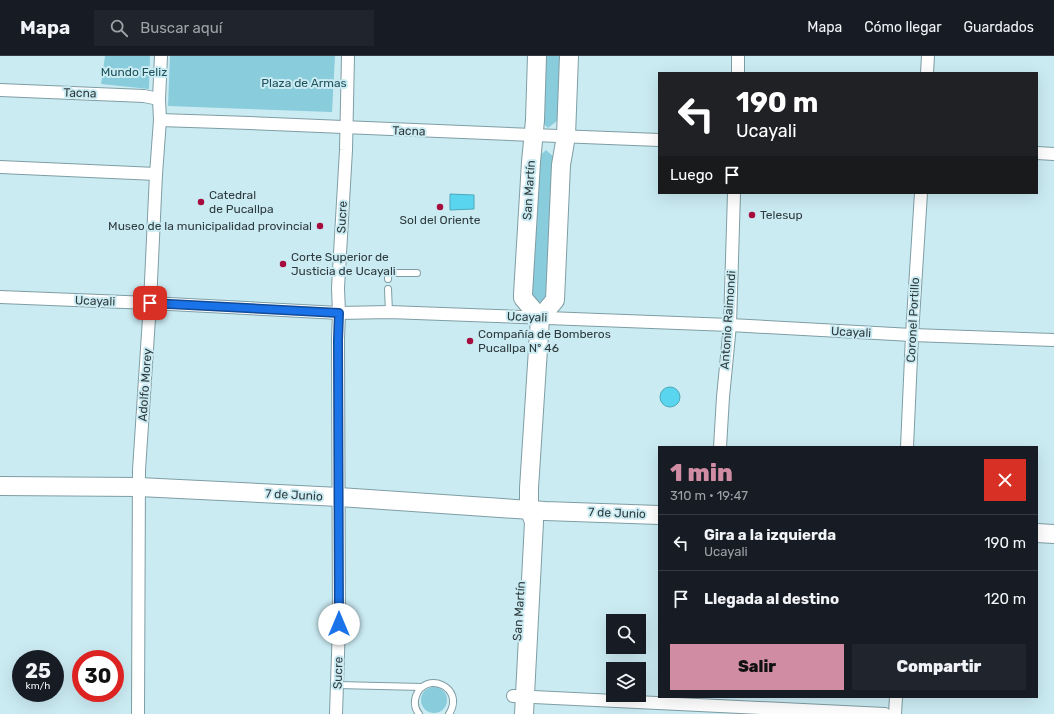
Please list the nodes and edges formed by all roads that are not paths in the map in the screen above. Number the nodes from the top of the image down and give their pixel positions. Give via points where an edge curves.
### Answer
1 (161, 56) edge
2 (348, 56) edge
3 (536, 56) edge
4 (569, 56) edge
5 (738, 56) edge
6 (928, 56) edge
7 (738, 72) edge
8 (927, 72) edge
9 (0, 90) edge
10 (159, 99) junction
11 (160, 120) junction
12 (347, 128) junction
13 (533, 136) junction
14 (566, 136) junction
15 (658, 140) edge
16 (1038, 154) edge
17 (1054, 154) edge
18 (0, 167) edge
19 (156, 174) junction
20 (734, 194) edge
21 (921, 194) edge
22 (417, 273) dead end
23 (388, 279) dead end
24 (388, 289) dead end
25 (0, 297) edge
26 (150, 303) junction
27 (389, 312) junction
28 (339, 313) junction
29 (540, 318) junction
30 (730, 325) junction
31 (912, 335) junction
32 (1054, 340) edge
33 (720, 446) edge
34 (907, 446) edge
35 (0, 486) edge
36 (139, 487) junction
37 (339, 497) junction
38 (529, 509) junction
39 (658, 515) edge
40 (1038, 533) edge
41 (1054, 534) edge
42 (338, 685) junction
43 (422, 687) junction
44 (519, 696) junction
45 (896, 698) edge
46 (708, 706) edge
47 (138, 714) edge
48 (336, 714) edge
49 (419, 714) edge
50 (449, 714) edge
51 (512, 714) edge
52 (524, 714) edge
53 (884, 714) edge
54 (895, 714) edge

1 - 10 street, Adolfo Morey
2 - 12 street, Sucre
3 - 13 main road, San Martín
4 - 14 main road
5 - 7 street
6 - 8 street
9 - 10 street, Tacna via 144,96
10 - 11 street, Adolfo Morey
11 - 12 street, Tacna
11 - 19 street, Adolfo Morey
12 - 13 street, Tacna
12 - 28 street, Sucre via 338,224
13 - 14 street, Tacna
13 - 29 main road, San Martín via 523,298
14 - 15 street, Tacna
14 - 29 main road via 561,164 555,300
16 - 17 street
18 - 19 street
19 - 26 street, Adolfo Morey
20 - 30 street, Antonio Raimondi
21 - 31 street, Coronel Portillo
22 - 23 lane via 388,273
24 - 27 lane
25 - 26 street, Ucayali
26 - 28 street, Ucayali
26 - 36 street, Adolfo Morey
27 - 28 street, Ucayali
27 - 29 street, Ucayali
28 - 37 street, Sucre
29 - 30 street, Ucayali
29 - 38 main road, San Martín
30 - 31 street, Ucayali
30 - 33 street, Antonio Raimondi
31 - 32 street, Ucayali
31 - 34 street, Coronel Portillo
35 - 36 main road, 7 de Junio
36 - 37 main road, 7 de Junio
36 - 47 street, Adolfo Morey
37 - 38 main road, 7 de Junio
37 - 42 street, Sucre
38 - 39 main road, 7 de Junio
38 - 44 main road, San Martín via 534,522
40 - 41 main road
42 - 43 lane
42 - 48 street, Sucre
43 - 49 lane via 415,698
43 - 50 lane via 434,683 446,686 454,703
44 - 46 street
44 - 51 main road, San Martín
44 - 52 main road, San Martín
45 - 54 street
46 - 53 street

